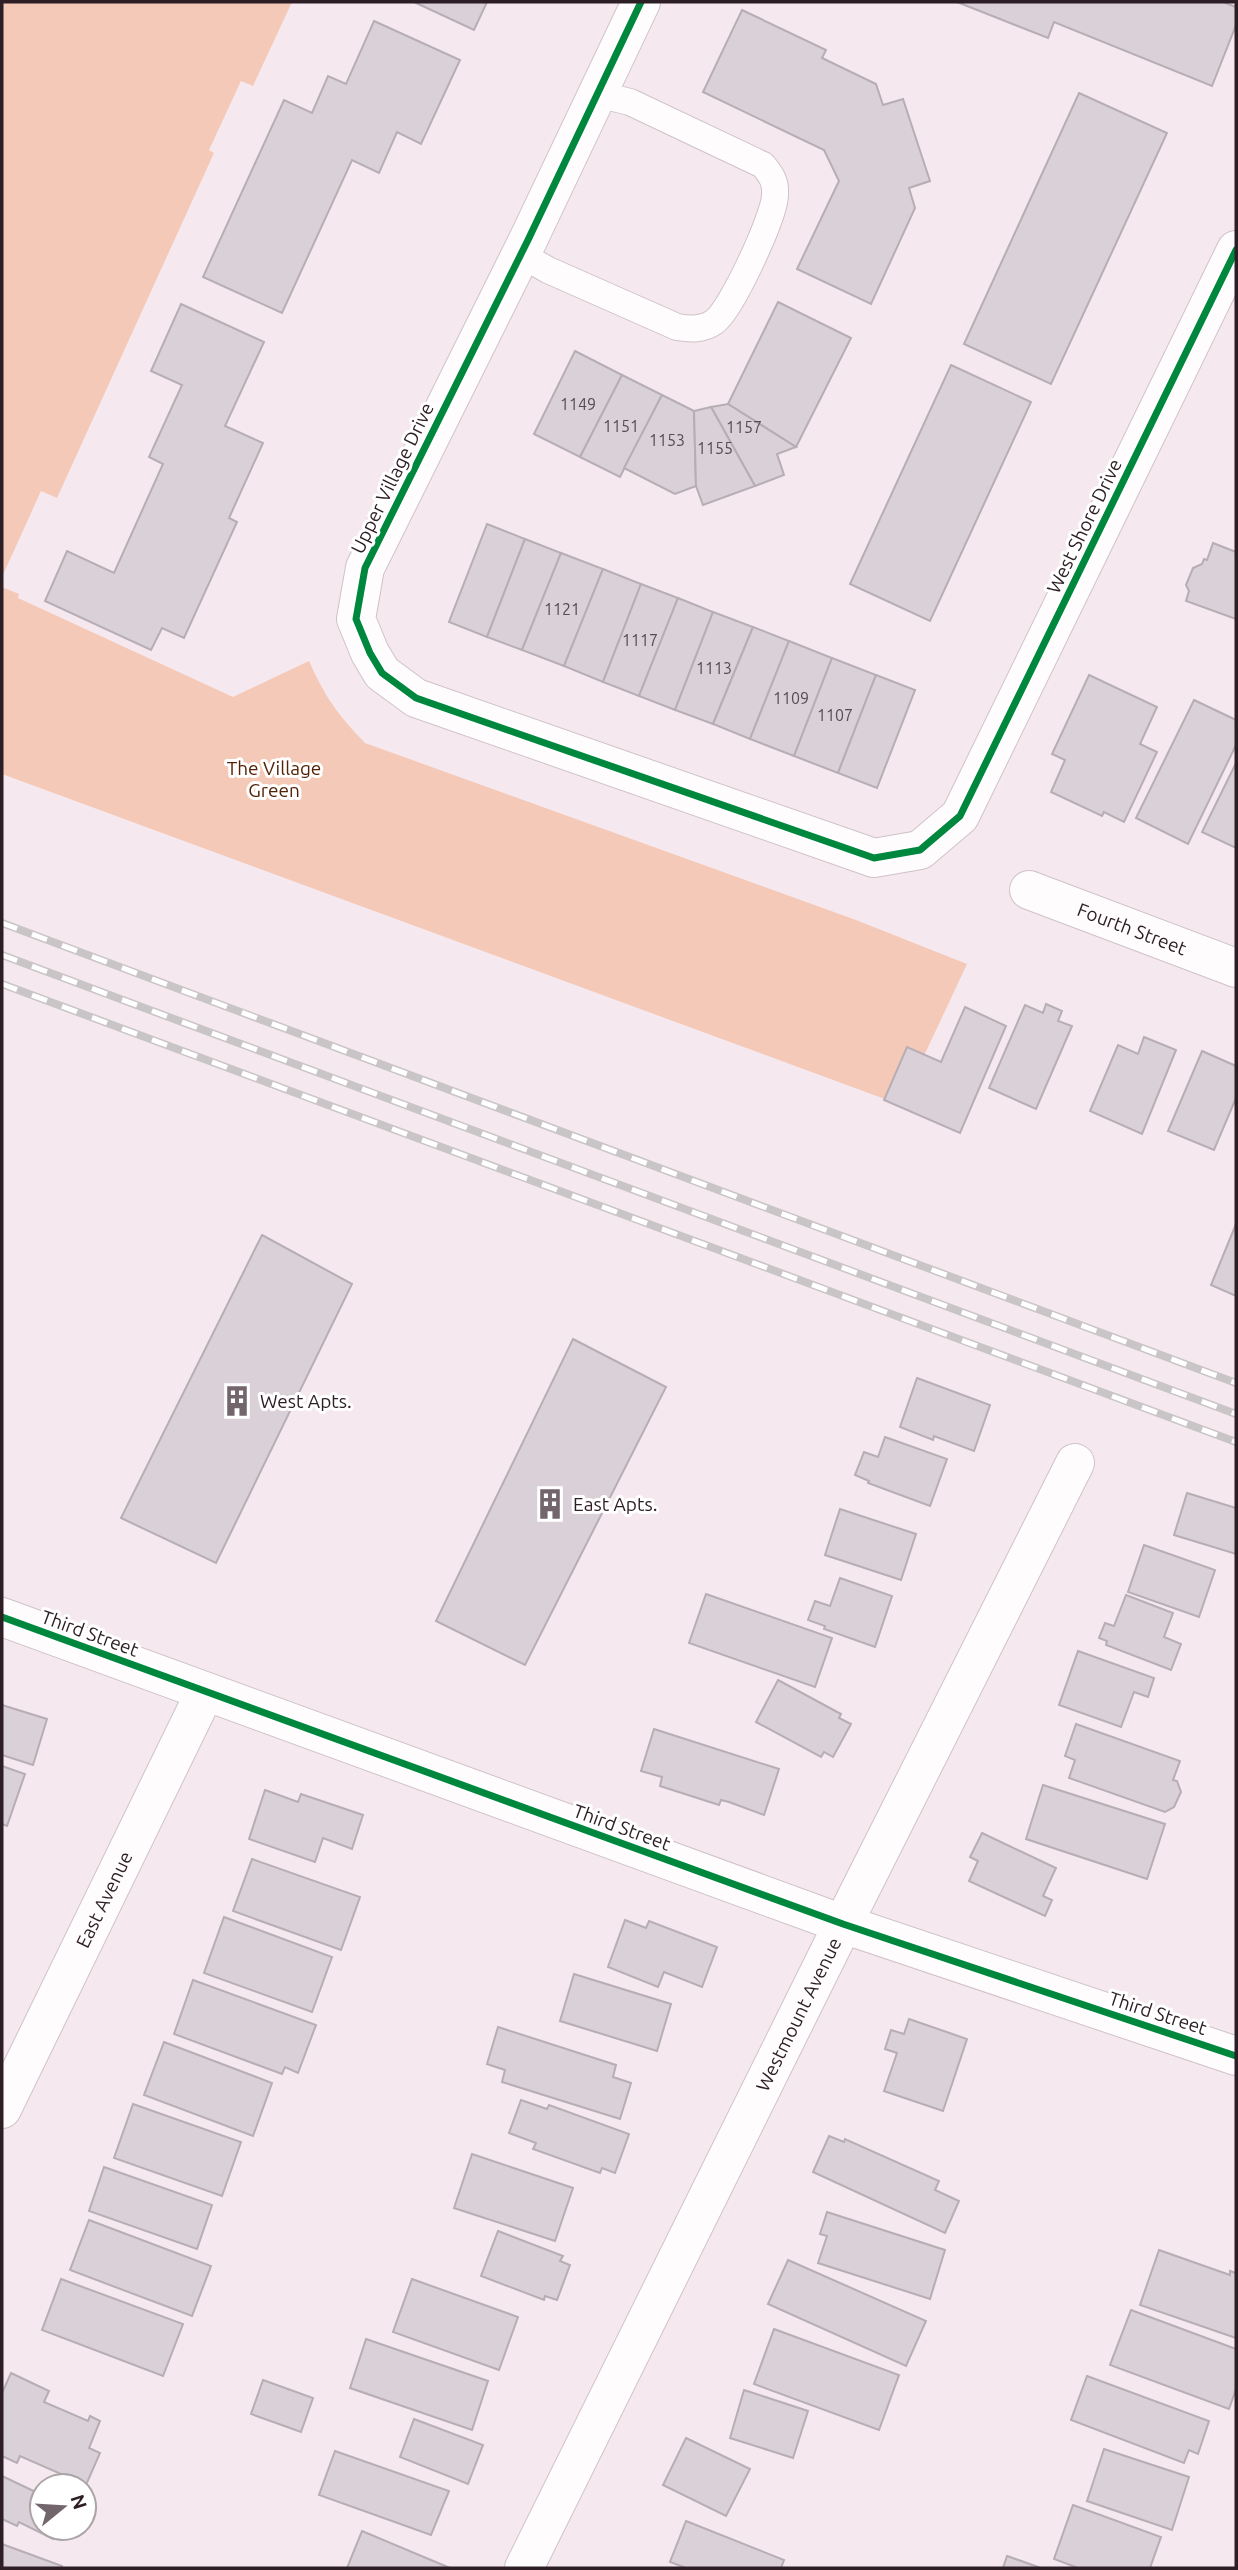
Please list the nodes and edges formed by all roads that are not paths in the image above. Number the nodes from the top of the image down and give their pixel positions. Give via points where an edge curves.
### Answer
1 (641, 2) edge
2 (597, 94) junction
3 (1236, 250) edge
4 (520, 254) junction
5 (960, 816) joint
6 (1029, 890) dead end
7 (1236, 968) edge
8 (1075, 1463) dead end
9 (2, 1617) edge
10 (205, 1692) junction
11 (843, 1924) junction
12 (1236, 2056) edge
13 (2, 2109) edge
14 (524, 2568) edge

1 - 2 street, Upper Village Drive
2 - 4 street, Upper Village Drive
2 - 4 lane via 630,102 763,165 774,178 774,208 751,260 726,311 713,323 694,330 677,327
3 - 5 street, West Shore Drive
4 - 5 street, Upper Village Drive via 365,568 356,619 382,673 416,698 874,858 920,849
6 - 7 street, Fourth Street
8 - 11 street, Westmount Avenue
9 - 10 street, Third Street
10 - 11 street, Third Street
10 - 13 street, East Avenue
11 - 12 street, Third Street
11 - 14 street, Westmount Avenue

